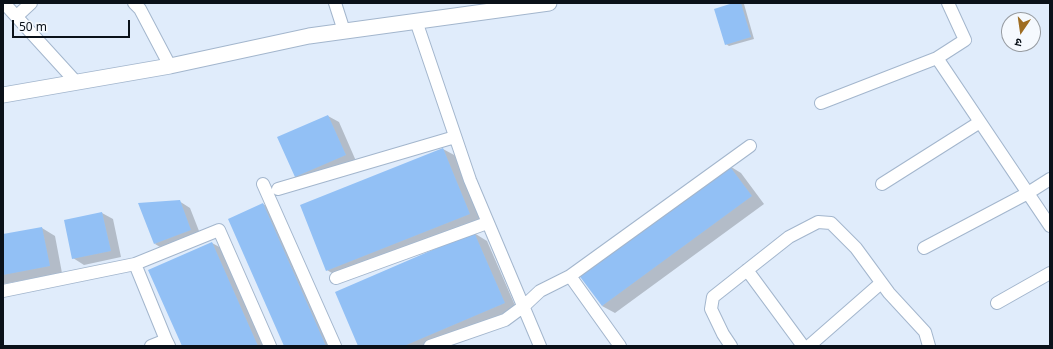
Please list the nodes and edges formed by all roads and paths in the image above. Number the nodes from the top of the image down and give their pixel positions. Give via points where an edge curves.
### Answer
1 (4, 3) edge
2 (31, 3) edge
3 (134, 3) edge
4 (335, 3) edge
5 (549, 3) edge
6 (948, 3) edge
7 (17, 16) junction
8 (416, 21) junction
9 (344, 31) junction
10 (937, 58) junction
11 (170, 66) junction
12 (76, 82) junction
13 (3, 95) edge
14 (821, 103) dead end
15 (980, 122) junction
16 (455, 137) junction
17 (750, 146) dead end
18 (1050, 179) edge
19 (262, 184) dead end
20 (882, 184) dead end
21 (278, 189) dead end
22 (1028, 193) junction
23 (487, 223) junction
24 (1050, 226) edge
25 (924, 248) dead end
26 (135, 264) junction
27 (747, 270) junction
28 (1050, 273) edge
29 (570, 276) junction
30 (336, 278) dead end
31 (881, 282) junction
32 (3, 291) edge
33 (997, 303) dead end
34 (524, 306) junction
35 (167, 343) edge
36 (152, 346) edge
37 (270, 346) edge
38 (335, 346) edge
39 (430, 346) edge
40 (540, 346) edge
41 (620, 346) edge
42 (731, 346) edge
43 (803, 346) edge
44 (809, 346) edge
45 (929, 346) edge

1 - 7 street
2 - 7 street
3 - 11 street via 140,9
4 - 9 street
5 - 8 street
6 - 10 street via 965,40
7 - 12 street
8 - 9 street
8 - 16 street
9 - 11 street via 309,36
10 - 14 street
10 - 15 street
11 - 12 street
12 - 13 street
15 - 20 street
15 - 22 street
16 - 21 street
16 - 23 street
17 - 29 street
18 - 22 street
19 - 38 street
22 - 24 street
22 - 25 street
23 - 30 street
23 - 34 street
26 - 32 street
26 - 35 street
26 - 37 street via 220,230
27 - 31 street via 789,237 818,222 831,223 856,248
27 - 42 street via 713,297 711,309
27 - 43 street
28 - 33 street
29 - 34 street via 540,291
29 - 41 street
31 - 44 street
31 - 45 street via 925,332
34 - 39 street via 505,320
34 - 40 street
35 - 36 street

